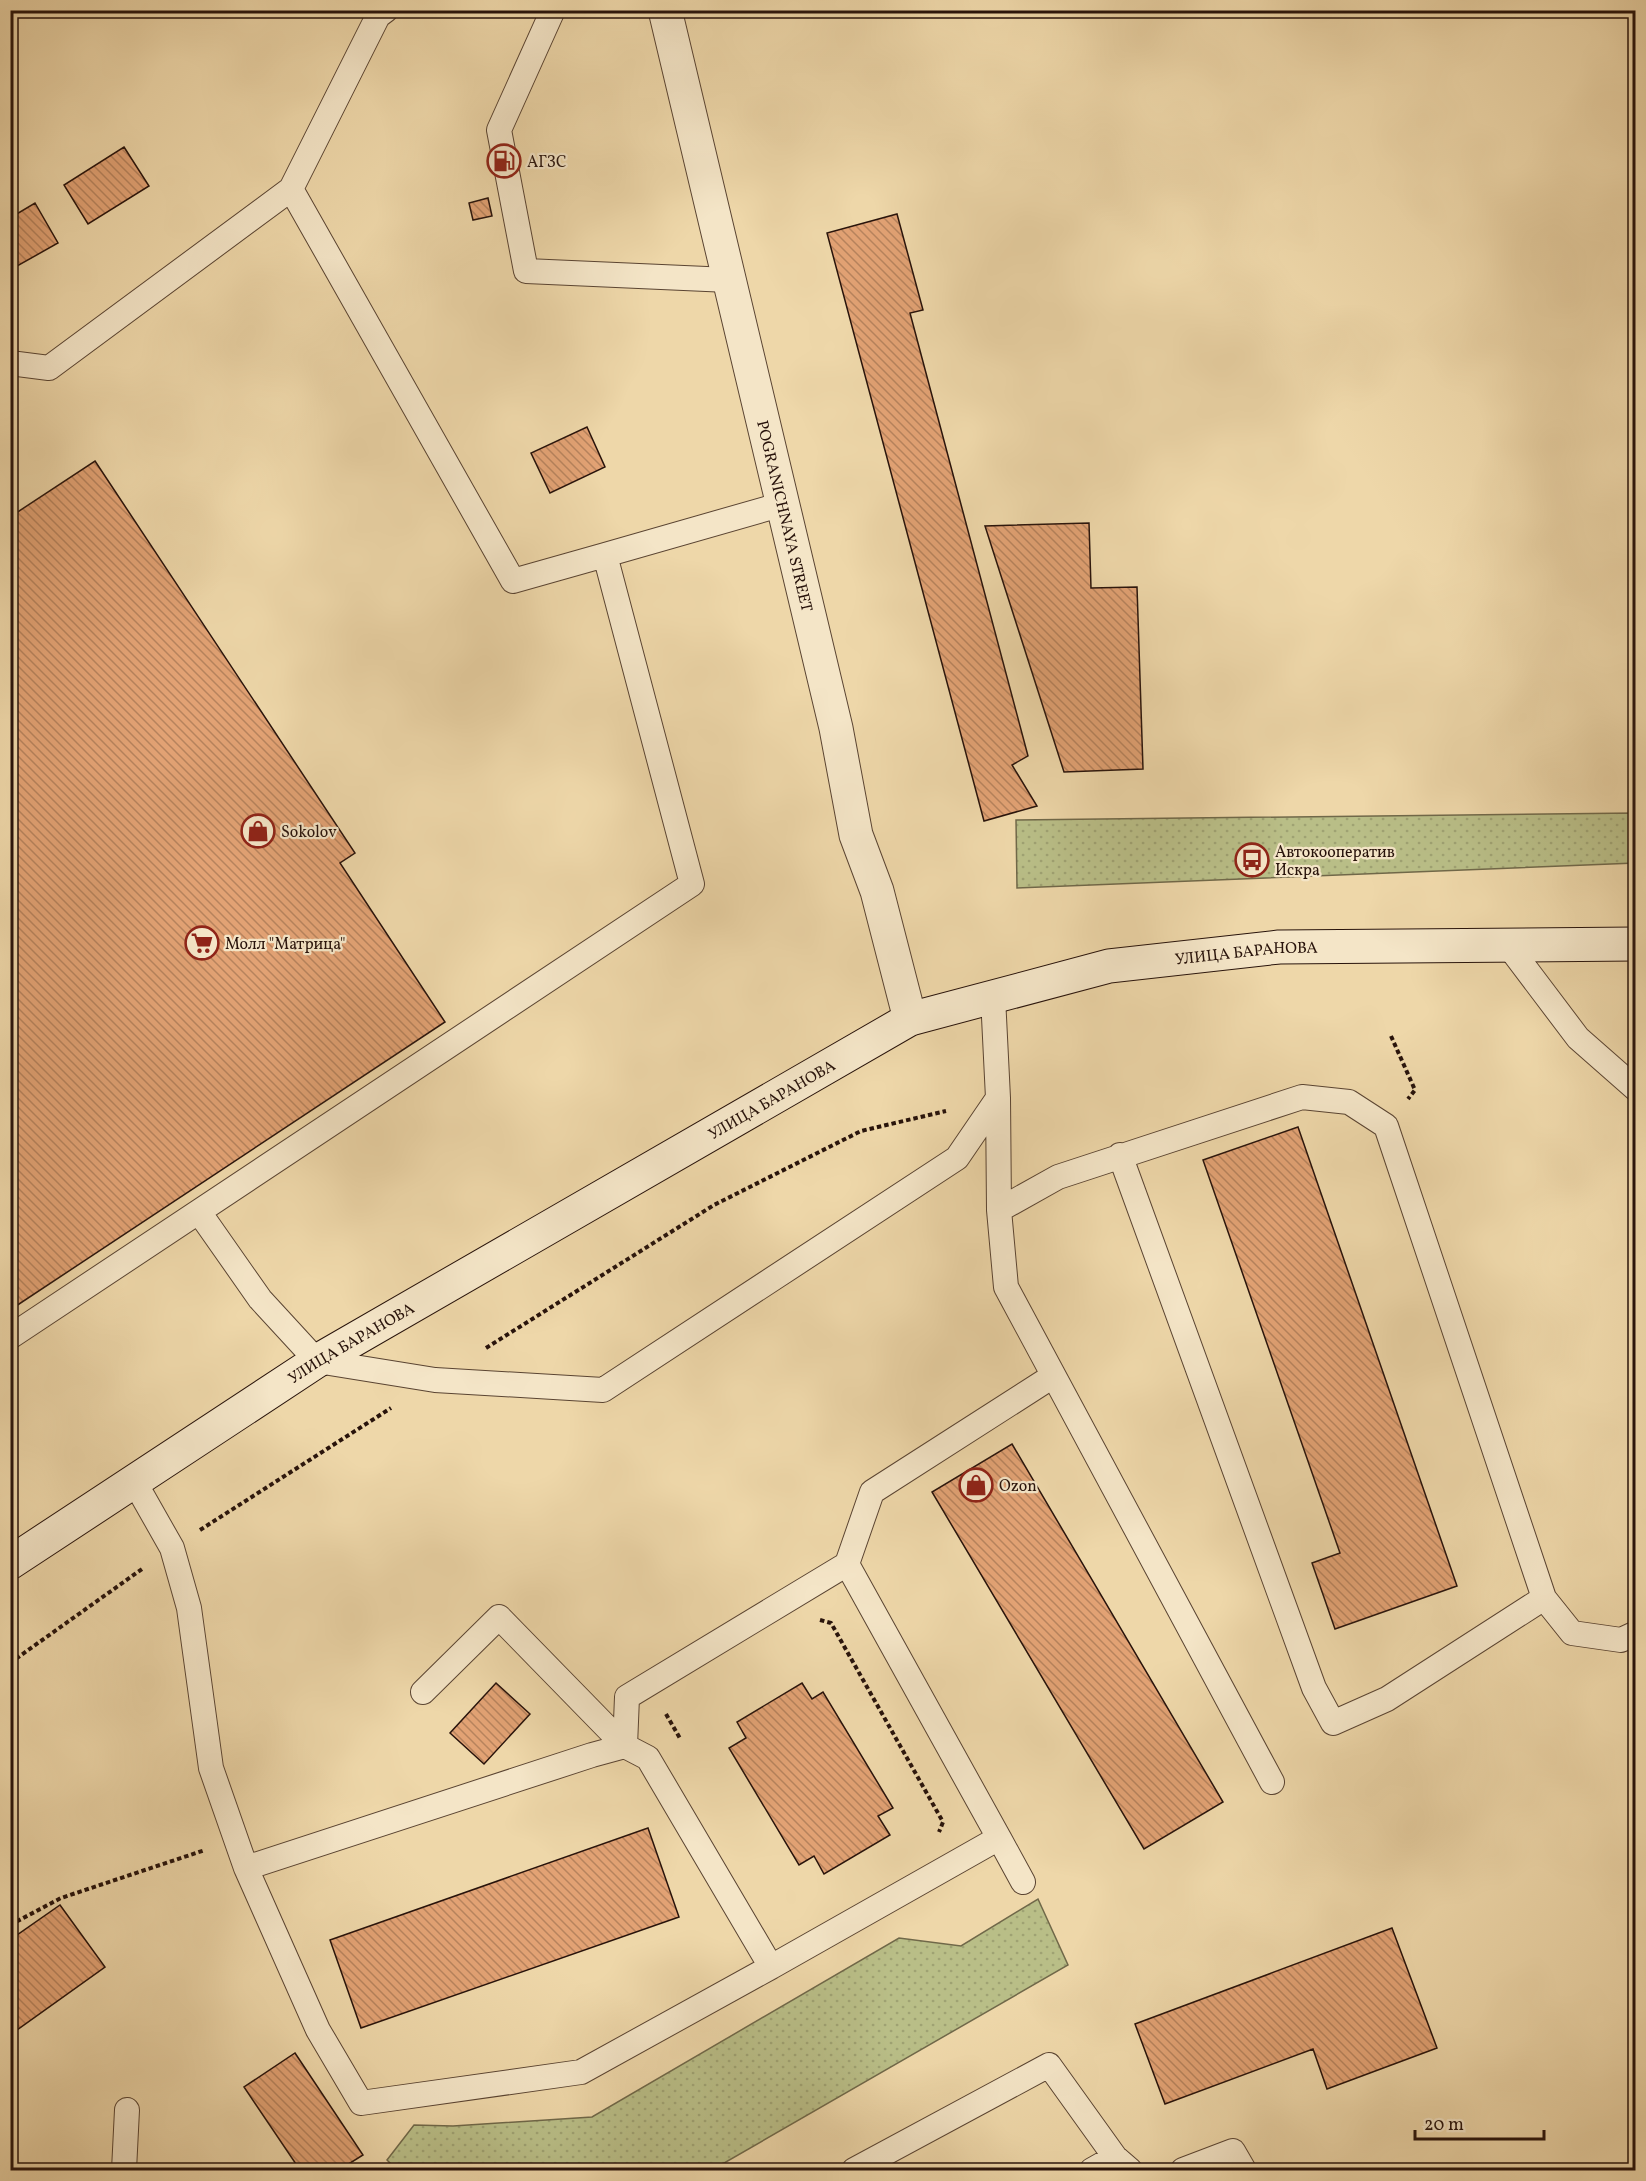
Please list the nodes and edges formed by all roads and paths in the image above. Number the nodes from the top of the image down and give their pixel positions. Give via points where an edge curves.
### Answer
1 (386, 10) edge
2 (553, 10) edge
3 (665, 10) edge
4 (291, 189) junction
5 (729, 280) junction
6 (10, 363) edge
7 (783, 504) junction
8 (605, 555) junction
9 (1507, 944) junction
10 (1635, 944) edge
11 (993, 997) junction
12 (910, 1019) junction
13 (1391, 1036) dead end
14 (1635, 1089) edge
15 (998, 1098) junction
16 (1386, 1126) junction
17 (1120, 1155) junction
18 (999, 1210) junction
19 (199, 1212) junction
20 (10, 1337) edge
21 (317, 1361) junction
22 (1053, 1376) junction
23 (134, 1481) junction
24 (10, 1563) edge
25 (847, 1564) junction
26 (1544, 1598) junction
27 (810, 1617) dead end
28 (1635, 1633) edge
29 (423, 1692) dead end
30 (673, 1705) dead end
31 (683, 1744) dead end
32 (625, 1746) junction
33 (1272, 1782) dead end
34 (999, 1838) junction
35 (237, 1840) junction
36 (936, 1842) dead end
37 (246, 1868) junction
38 (1023, 1881) dead end
39 (10, 1925) edge
40 (771, 1968) junction
41 (127, 2110) dead end
42 (1123, 2164) edge
43 (124, 2170) edge
44 (854, 2170) edge
45 (1092, 2170) edge
46 (1183, 2170) edge
47 (1244, 2170) edge

1 - 4 lane via 378,16
2 - 5 lane via 499,130 526,272
3 - 5 main road, POGRANICHNAYA STREET
4 - 6 lane via 49,368
4 - 8 lane via 513,581
5 - 7 main road, POGRANICHNAYA STREET
7 - 8 lane
7 - 12 main road, POGRANICHNAYA STREET via 836,728 856,835 877,891
8 - 19 lane via 692,884
9 - 10 main road, УЛИЦА БАРАНОВА
9 - 11 main road, УЛИЦА БАРАНОВА via 1279,947 1109,966
9 - 14 lane via 1578,1038
11 - 12 main road, УЛИЦА БАРАНОВА
11 - 15 lane
12 - 21 main road, УЛИЦА БАРАНОВА
13 - 16 path via 1415,1090
15 - 18 lane
15 - 21 lane via 957,1158 603,1390 435,1380
16 - 17 lane via 1349,1102 1302,1097
16 - 26 lane
17 - 18 lane via 1058,1177
17 - 26 lane via 1314,1688 1333,1724 1387,1699
18 - 22 lane via 1006,1287
19 - 20 lane
19 - 21 lane via 260,1299
21 - 23 main road, УЛИЦА БАРАНОВА
22 - 25 lane via 872,1492
22 - 33 lane
23 - 24 main road, УЛИЦА БАРАНОВА
23 - 35 lane via 172,1548 189,1608 211,1768
25 - 32 lane via 627,1697
25 - 34 lane
26 - 28 lane via 1572,1633 1621,1640
27 - 36 path via 831,1623 932,1802 943,1822
29 - 32 lane via 499,1617
30 - 31 path via 666,1714
32 - 37 lane
32 - 40 lane via 648,1758
34 - 38 lane
34 - 40 lane
35 - 37 lane
35 - 39 path via 61,1898
37 - 40 lane via 318,2030 361,2103 581,2072
41 - 43 lane
42 - 44 lane via 1049,2065
42 - 45 lane
46 - 47 lane via 1233,2151

